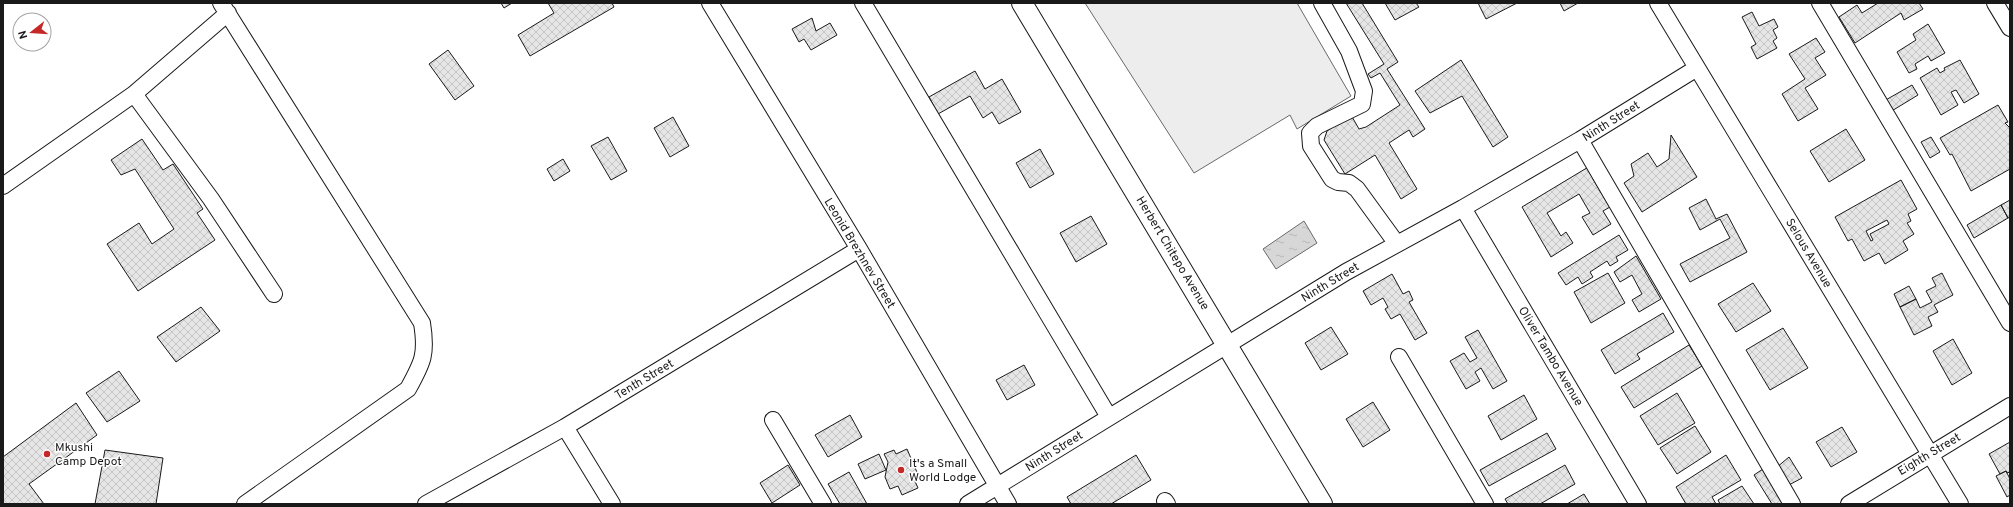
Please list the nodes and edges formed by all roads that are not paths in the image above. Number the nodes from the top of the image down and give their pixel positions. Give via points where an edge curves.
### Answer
1 (710, 3) edge
2 (863, 3) edge
3 (1022, 3) edge
4 (1322, 3) edge
5 (1658, 3) edge
6 (1820, 3) edge
7 (1995, 3) edge
8 (224, 8) edge
9 (2010, 28) edge
10 (1697, 68) junction
11 (134, 94) junction
12 (1580, 140) junction
13 (3, 186) edge
14 (1463, 208) junction
15 (1397, 244) junction
16 (859, 250) junction
17 (274, 294) dead end
18 (2010, 323) edge
19 (1228, 345) junction
20 (1399, 357) dead end
21 (2010, 406) edge
22 (1109, 417) junction
23 (773, 420) dead end
24 (565, 426) junction
25 (1930, 453) junction
26 (998, 486) junction
27 (245, 504) edge
28 (426, 504) edge
29 (612, 504) edge
30 (823, 504) edge
31 (968, 504) edge
32 (1008, 504) edge
33 (1322, 504) edge
34 (1485, 504) edge
35 (1638, 504) edge
36 (1792, 504) edge
37 (1849, 504) edge
38 (1960, 504) edge

1 - 16 street, Leonid Brezhnev Street
2 - 22 street
3 - 19 main road, Herbert Chitepo Avenue
4 - 15 street via 1349,51 1364,91 1362,104 1317,126 1310,133 1311,146 1332,179 1349,183 1357,189
5 - 10 street, Selous Avenue
6 - 18 street
7 - 9 street
8 - 11 street
8 - 27 street via 422,323 425,344 422,364 408,389
10 - 12 street, Ninth Street
10 - 25 street, Selous Avenue
11 - 13 street
11 - 17 street via 210,199
12 - 14 street, Ninth Street
12 - 36 street
14 - 15 street, Ninth Street
14 - 35 street, Oliver Tambo Avenue
15 - 19 street, Ninth Street via 1346,272
16 - 24 street, Tenth Street
16 - 26 street, Leonid Brezhnev Street
19 - 22 street, Ninth Street
19 - 33 main road, Herbert Chitepo Avenue
20 - 34 street
21 - 25 street, Eighth Street
22 - 26 street, Ninth Street
23 - 30 street
24 - 28 street, Tenth Street
24 - 29 street
25 - 37 street, Eighth Street
25 - 38 street, Selous Avenue
26 - 31 street, Ninth Street
26 - 32 street, Leonid Brezhnev Street

